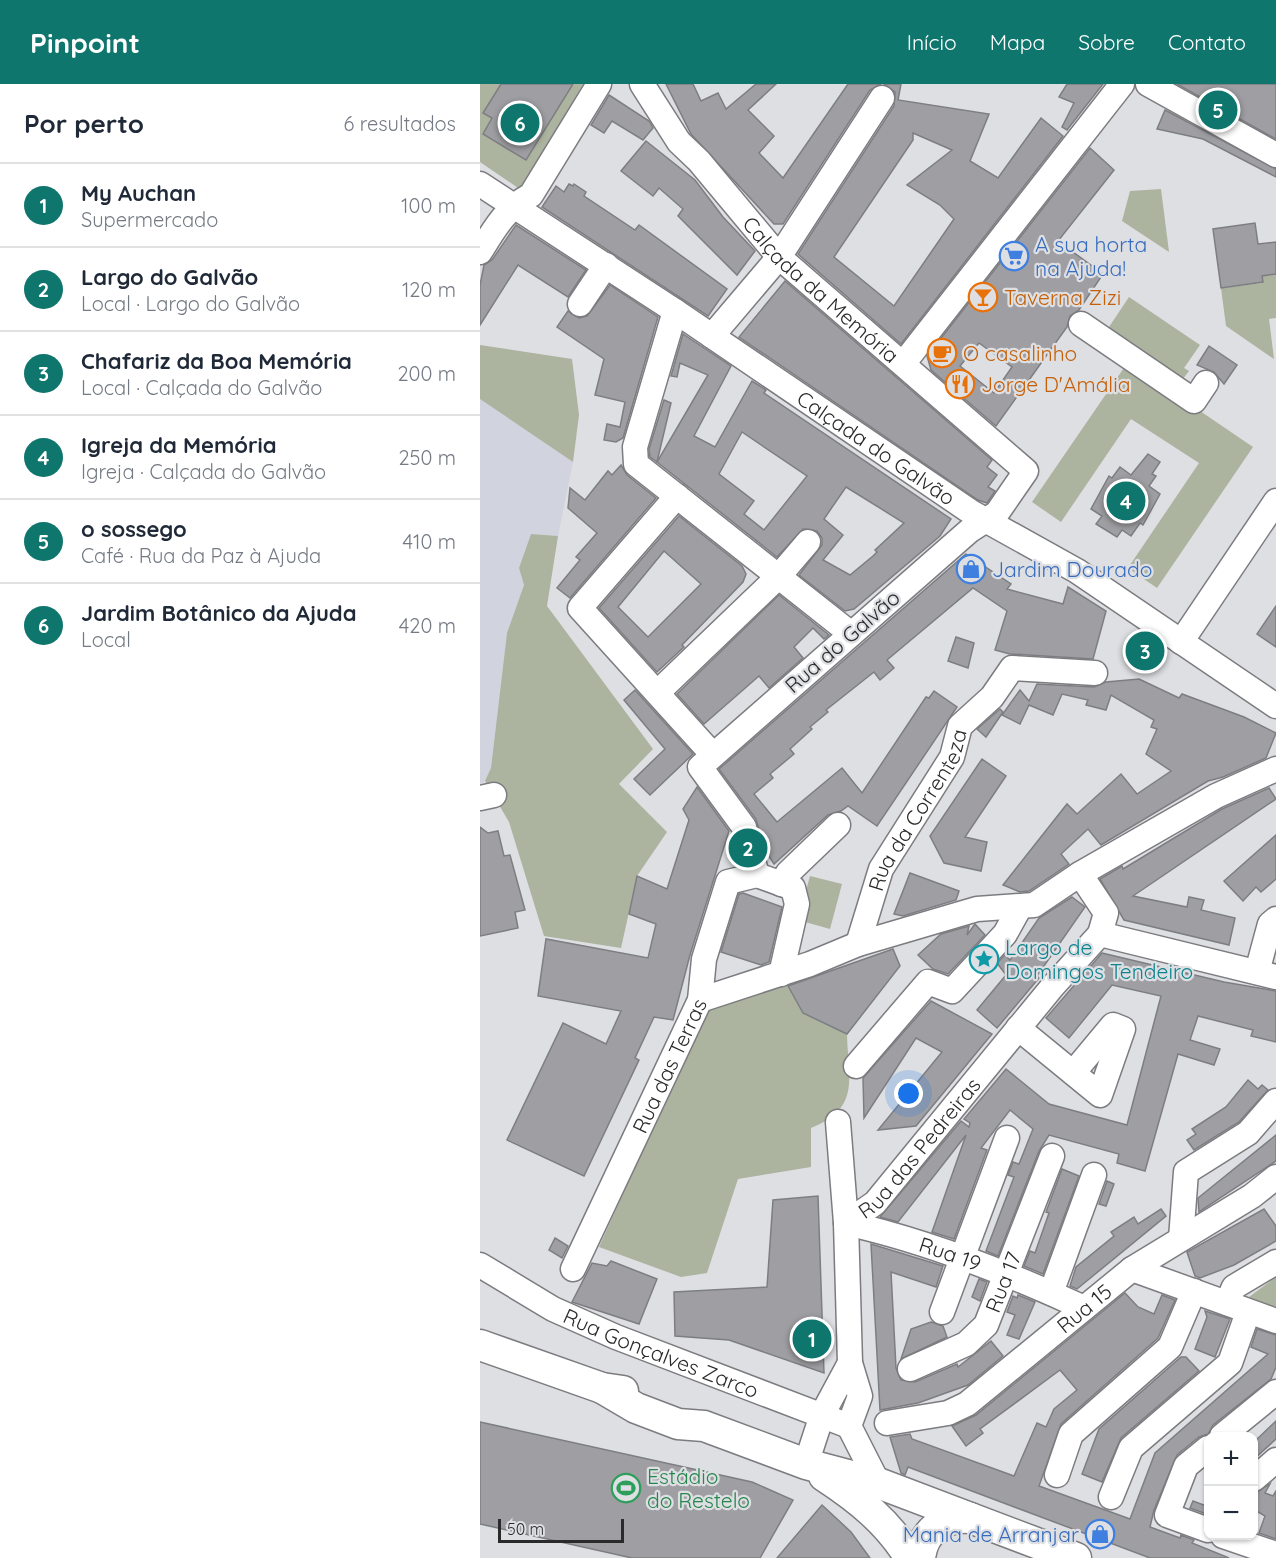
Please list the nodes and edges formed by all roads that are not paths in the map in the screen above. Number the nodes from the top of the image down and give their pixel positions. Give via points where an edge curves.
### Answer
1 (599, 84) edge
2 (642, 84) edge
3 (1122, 84) edge
4 (1148, 84) edge
5 (882, 98) dead end
6 (1276, 155) edge
7 (480, 184) edge
8 (513, 205) junction
9 (480, 252) edge
10 (779, 257) junction
11 (606, 265) junction
12 (580, 304) dead end
13 (675, 311) junction
14 (1081, 324) dead end
15 (712, 336) junction
16 (903, 364) junction
17 (1206, 383) dead end
18 (1026, 471) joint
19 (677, 496) junction
20 (1276, 501) edge
21 (987, 520) junction
22 (808, 542) dead end
23 (779, 576) junction
24 (850, 633) junction
25 (1181, 642) junction
26 (1095, 674) dead end
27 (658, 692) junction
28 (1276, 706) edge
29 (707, 760) junction
30 (1276, 769) edge
31 (838, 825) dead end
32 (1080, 874) junction
33 (757, 875) junction
34 (781, 884) junction
35 (1020, 908) junction
36 (1276, 919) edge
37 (1100, 934) junction
38 (858, 944) junction
39 (781, 974) junction
40 (1267, 974) edge
41 (699, 1000) junction
42 (1018, 1028) junction
43 (856, 1066) dead end
44 (1073, 1073) dead end
45 (1276, 1101) edge
46 (838, 1122) dead end
47 (1007, 1138) dead end
48 (1052, 1156) dead end
49 (1094, 1174) dead end
50 (1276, 1177) edge
51 (846, 1223) junction
52 (1181, 1239) junction
53 (962, 1259) junction
54 (1276, 1262) edge
55 (480, 1265) edge
56 (573, 1269) dead end
57 (1132, 1269) junction
58 (1005, 1275) junction
59 (1194, 1291) junction
60 (1051, 1293) junction
61 (1084, 1308) junction
62 (1238, 1308) junction
63 (942, 1312) dead end
64 (1276, 1321) edge
65 (480, 1345) edge
66 (850, 1363) junction
67 (910, 1369) dead end
68 (1276, 1392) edge
69 (822, 1415) junction
70 (888, 1423) dead end
71 (849, 1426) junction
72 (1228, 1432) edge
73 (1204, 1452) edge
74 (1276, 1460) edge
75 (806, 1464) junction
76 (1057, 1475) dead end
77 (1258, 1476) edge
78 (878, 1483) junction
79 (1112, 1497) dead end
80 (970, 1518) junction
81 (1204, 1528) edge
82 (1236, 1540) edge
83 (1276, 1554) edge
84 (910, 1558) edge
85 (920, 1558) edge
86 (1076, 1558) edge

1 - 8 street via 531,195
2 - 10 street, Calçada da Memória via 679,142
3 - 16 street
4 - 6 street
5 - 10 street
7 - 8 street, Calçada do Galvão
8 - 9 street via 500,218
8 - 11 street, Calçada do Galvão
10 - 15 street
10 - 16 street, Calçada da Memória
11 - 12 street
11 - 13 street, Calçada do Galvão
13 - 15 street, Calçada do Galvão
13 - 19 street via 634,447 636,464
14 - 17 street via 1194,401
15 - 21 street, Calçada do Galvão
16 - 18 street, Calçada da Memória
18 - 21 street, Rua do Galvão via 997,513
19 - 23 street
19 - 27 street via 580,608
20 - 25 street
21 - 24 street, Rua do Galvão
21 - 25 street, Calçada do Galvão via 1077,571
22 - 23 street
23 - 24 street
23 - 27 street
24 - 29 street, Rua do Galvão
25 - 28 street, Calçada do Galvão
26 - 38 street, Rua da Correnteza via 1012,668 993,697 960,726 952,757 881,870
27 - 29 street
29 - 33 street via 744,827
30 - 32 street via 1216,796
31 - 34 street
32 - 35 street via 1034,905
32 - 37 street via 1106,913
33 - 34 street
33 - 41 street, Rua das Terras via 728,882 704,959
34 - 39 street via 793,888 797,904
35 - 38 street via 977,909
35 - 43 street via 1005,934 952,991 927,982
36 - 40 street via 1270,924
37 - 40 street
37 - 42 street, Rua das Pedreiras
38 - 39 street
39 - 41 street
41 - 56 street, Rua das Terras
42 - 44 street
42 - 51 street, Rua das Pedreiras via 875,1203
45 - 52 street via 1248,1133 1186,1172
46 - 51 street
47 - 53 street
48 - 58 street, Rua 17
49 - 60 street
50 - 52 street, Rua 15
51 - 53 street, Rua 19
51 - 66 street, Rua das Pedreiras
52 - 57 street, Rua 15
53 - 58 street, Rua 19
53 - 63 street
54 - 62 street via 1234,1287
55 - 69 street, Rua Gonçalves Zarco via 554,1309 616,1338
57 - 59 street
57 - 61 street, Rua 15
58 - 60 street, Rua 19
58 - 67 street, Rua 17 via 980,1333 966,1344
59 - 62 street
59 - 76 street via 1170,1347 1071,1434
60 - 61 street, Rua 19
61 - 70 street, Rua 15 via 967,1404 948,1413
62 - 64 street
62 - 79 street via 1230,1363 1131,1448
65 - 75 main road via 602,1388 642,1394 683,1409 704,1426
66 - 69 street, Rua das Pedreiras
66 - 71 street, Rua das Pedreiras via 860,1396
68 - 72 street
69 - 71 street, Rua Gonçalves Zarco
69 - 75 street, Rua das Pedreiras
71 - 78 street
73 - 81 street via 1186,1466 1167,1515
74 - 77 street
75 - 78 main road
75 - 84 main road via 873,1511
78 - 80 main road
80 - 85 main road via 951,1519 935,1527 926,1537
80 - 86 main road
82 - 83 street

